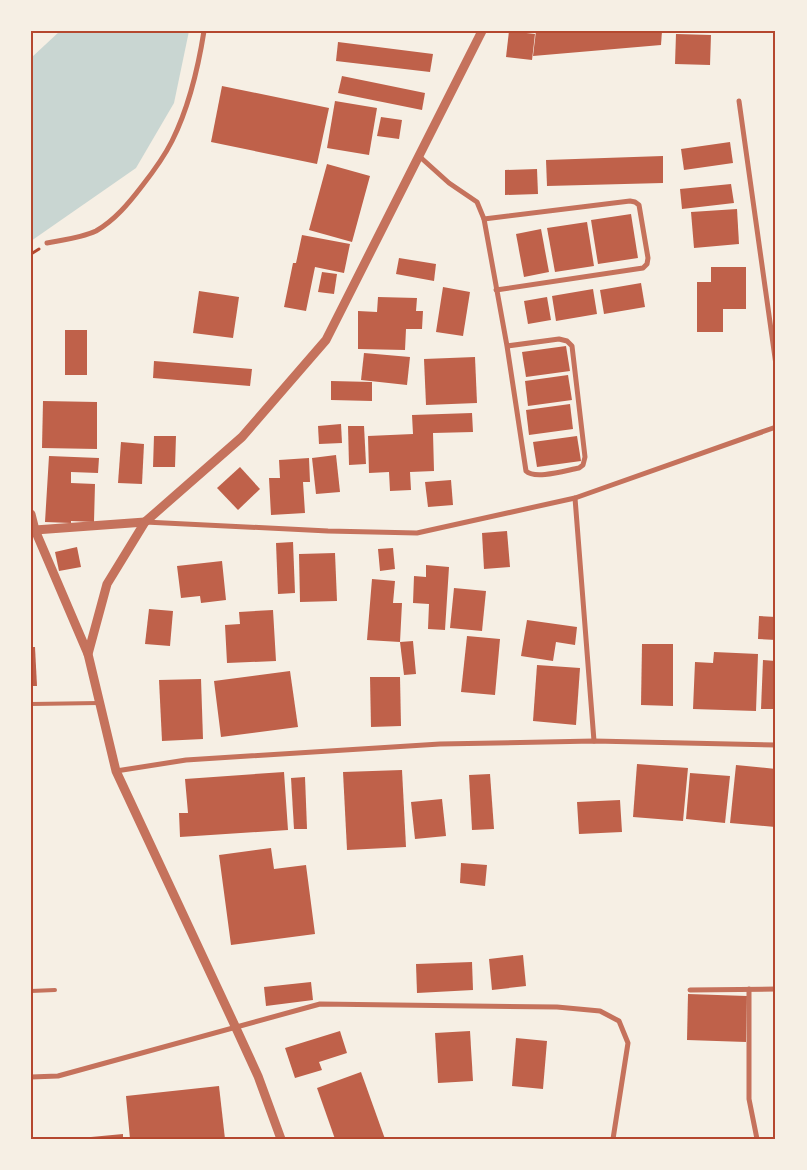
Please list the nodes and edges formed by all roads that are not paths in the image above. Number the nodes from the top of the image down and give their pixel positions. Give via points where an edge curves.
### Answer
1 (204, 31) edge
2 (482, 31) edge
3 (739, 101) dead end
4 (419, 156) junction
5 (484, 219) junction
6 (48, 244) dead end
7 (496, 290) junction
8 (507, 346) junction
9 (776, 365) edge
10 (776, 427) edge
11 (575, 498) junction
12 (31, 514) edge
13 (144, 522) junction
14 (33, 530) edge
15 (88, 654) junction
16 (99, 703) junction
17 (31, 704) edge
18 (594, 741) junction
19 (776, 745) edge
20 (116, 771) junction
21 (750, 989) junction
22 (776, 989) edge
23 (55, 990) dead end
24 (690, 990) dead end
25 (31, 991) edge
26 (236, 1028) junction
27 (31, 1078) edge
28 (281, 1139) edge
29 (613, 1139) edge
30 (757, 1139) edge

1 - 6 street via 198,70 181,121 155,168 118,215 103,226 86,235
2 - 4 street
3 - 9 street
4 - 5 street via 449,183 477,202
4 - 13 street via 326,340 242,437
5 - 7 street
5 - 7 street via 630,201 638,203 641,214 648,258 648,264 643,268
7 - 8 street
8 - 8 street via 559,339 572,346 585,457 579,468 536,476 526,472
10 - 11 street
11 - 13 street via 417,533
11 - 18 street
12 - 14 street
13 - 14 street
13 - 15 street via 107,584
14 - 15 street
15 - 16 street
16 - 17 lane
16 - 20 street
18 - 19 street
18 - 20 street via 440,744 186,760
20 - 26 street
21 - 22 street
21 - 24 street
21 - 30 street via 749,1099
23 - 25 lane
26 - 27 street via 58,1076
26 - 28 street
26 - 29 street via 320,1004 557,1007 600,1011 619,1021 628,1043

